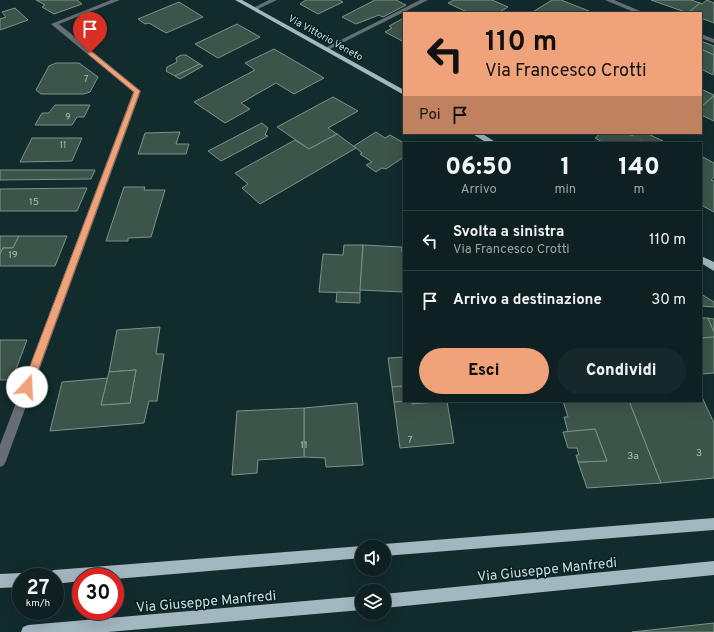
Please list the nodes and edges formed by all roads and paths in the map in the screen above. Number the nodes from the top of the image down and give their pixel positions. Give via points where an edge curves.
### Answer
1 (116, 0) edge
2 (238, 0) edge
3 (274, 0) edge
4 (425, 0) edge
5 (608, 0) edge
6 (254, 9) junction
7 (639, 12) edge
8 (702, 36) edge
9 (714, 40) edge
10 (326, 49) junction
11 (403, 92) edge
12 (477, 134) edge
13 (491, 142) edge
14 (702, 260) edge
15 (714, 267) edge
16 (0, 461) edge
17 (714, 524) edge
18 (391, 549) edge
19 (355, 553) edge
20 (714, 568) edge
21 (64, 576) edge
22 (12, 580) edge
23 (0, 581) edge
24 (391, 600) edge
25 (355, 604) edge
26 (28, 632) edge

1 - 16 street via 54,24 137,91
2 - 6 main road, Via Vittorio Veneto
3 - 6 street
4 - 10 street
5 - 7 street
6 - 10 main road, Via Vittorio Veneto
8 - 9 street
10 - 11 main road, Via Vittorio Veneto
12 - 13 main road
14 - 15 main road
17 - 18 main road
19 - 21 main road
20 - 24 main road, Via Giuseppe Manfredi
22 - 23 main road
25 - 26 main road, Via Giuseppe Manfredi

